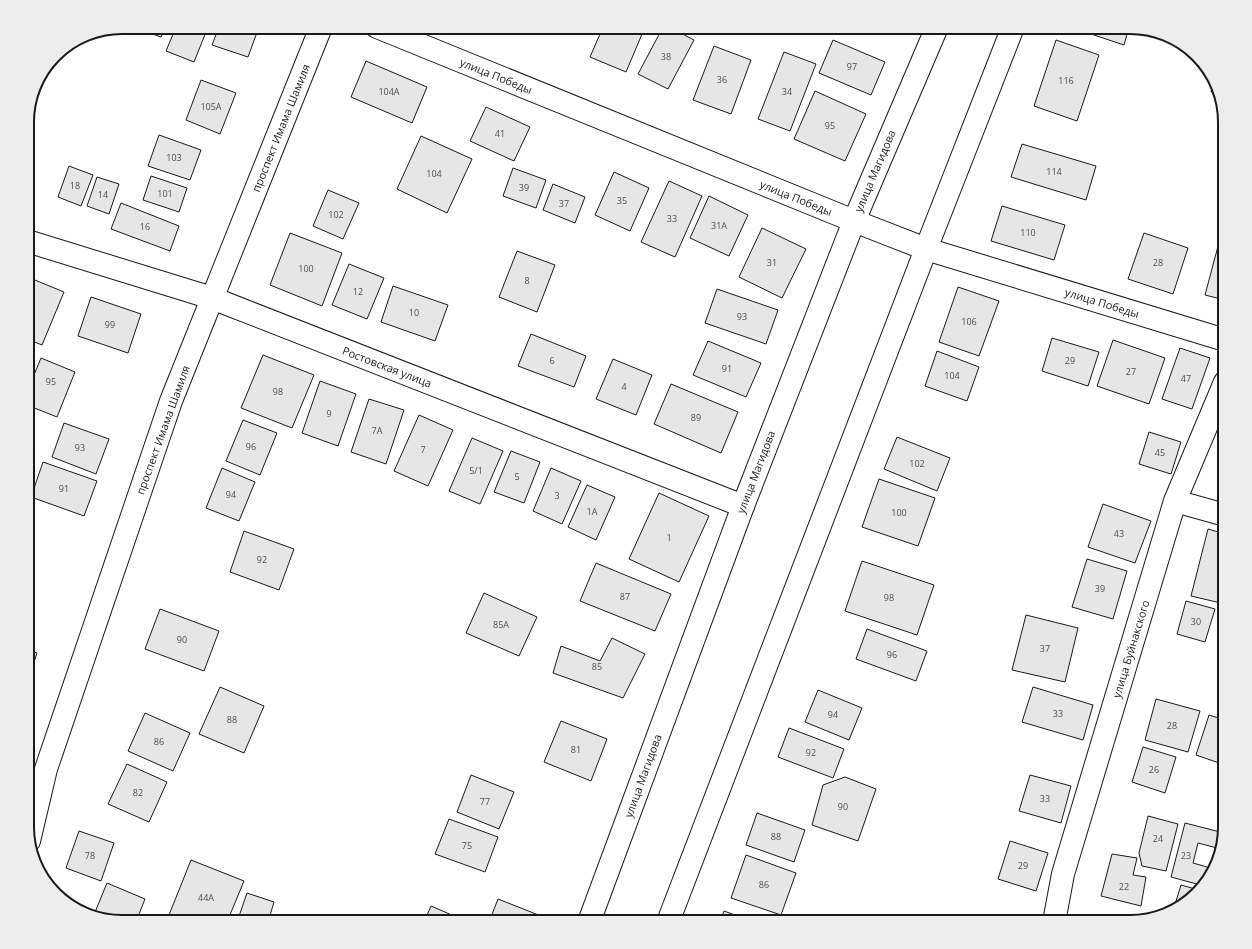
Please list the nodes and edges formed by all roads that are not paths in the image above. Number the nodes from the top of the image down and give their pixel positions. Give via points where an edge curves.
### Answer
1 (318, 34) edge
2 (394, 34) edge
3 (933, 34) edge
4 (1010, 34) edge
5 (854, 222) junction
6 (34, 243) edge
7 (926, 249) junction
8 (212, 298) junction
9 (1218, 338) edge
10 (1218, 399) edge
11 (1175, 501) junction
12 (743, 506) junction
13 (1218, 513) edge
14 (34, 820) edge
15 (592, 915) edge
16 (671, 915) edge
17 (1055, 915) edge

1 - 8 main road, проспект Имама Шамиля
2 - 5 main road, улица Победы
3 - 5 main road, улица Магидова
4 - 7 main road
5 - 7 main road, улица Победы
5 - 12 main road, улица Магидова
6 - 8 main road, Ростовская улица
7 - 9 main road, улица Победы
7 - 16 main road
8 - 12 main road, Ростовская улица
8 - 14 main road, проспект Имама Шамиля via 171,401 46,769
10 - 11 main road, улица Буйнакского
11 - 13 main road
11 - 17 main road, улица Буйнакского via 1064,874
12 - 15 main road, улица Магидова

